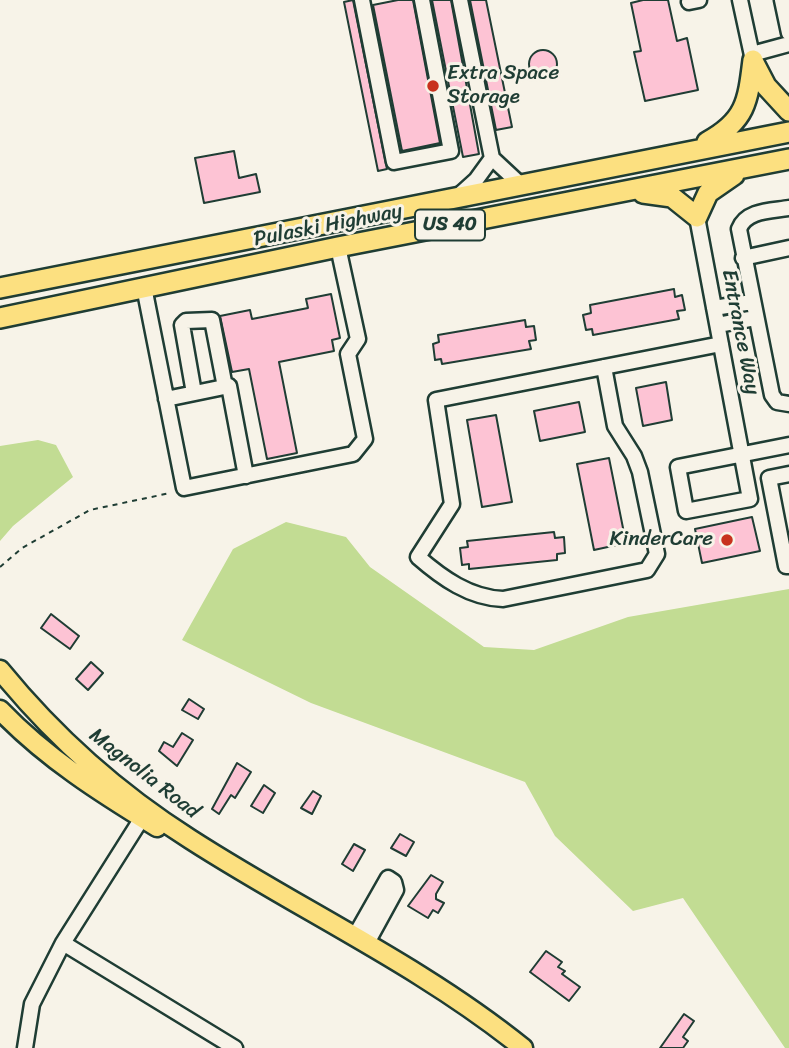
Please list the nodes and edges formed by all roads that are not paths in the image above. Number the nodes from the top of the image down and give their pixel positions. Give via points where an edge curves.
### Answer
1 (362, 0) edge
2 (422, 0) edge
3 (460, 0) edge
4 (740, 0) edge
5 (782, 0) edge
6 (789, 33) edge
7 (789, 44) edge
8 (752, 57) junction
9 (789, 111) edge
10 (789, 132) edge
11 (690, 152) junction
12 (492, 158) junction
13 (789, 159) edge
14 (751, 167) junction
15 (521, 185) junction
16 (625, 192) junction
17 (455, 198) junction
18 (789, 208) edge
19 (697, 218) junction
20 (338, 247) junction
21 (789, 248) edge
22 (743, 258) junction
23 (144, 287) junction
24 (0, 288) edge
25 (751, 302) junction
26 (714, 308) junction
27 (0, 318) edge
28 (755, 318) junction
29 (718, 325) junction
30 (721, 344) junction
31 (604, 367) junction
32 (225, 387) junction
33 (194, 393) junction
34 (166, 399) junction
35 (789, 404) edge
36 (789, 445) edge
37 (742, 455) junction
38 (789, 474) edge
39 (246, 475) junction
40 (789, 566) edge
41 (0, 670) edge
42 (0, 710) edge
43 (142, 818) junction
44 (278, 890) junction
45 (62, 943) junction
46 (25, 1048) edge
47 (235, 1048) edge
48 (523, 1048) edge

1 - 2 street via 394,162 451,151
3 - 12 street
4 - 8 street
5 - 6 street
7 - 8 street
8 - 9 highway via 766,86
8 - 11 highway via 747,101 737,121 727,132
10 - 11 highway, Pulaski Highway / US 40
11 - 15 highway, Pulaski Highway / US 40
12 - 15 street
12 - 17 street
13 - 14 highway, Pulaski Highway / US 40
14 - 16 highway, Pulaski Highway / US 40
14 - 19 highway via 708,193
15 - 17 highway, Pulaski Highway / US 40
16 - 19 highway via 672,197
16 - 20 highway, Pulaski Highway / US 40
17 - 24 highway, Pulaski Highway / US 40
18 - 22 street via 751,215 741,222
19 - 26 street, Entrance Way
20 - 23 highway, Pulaski Highway / US 40
20 - 39 street via 358,339 348,354 365,439 353,454
21 - 22 street
22 - 25 street
23 - 27 highway, Pulaski Highway / US 40
23 - 34 street
25 - 26 street
25 - 28 street
26 - 29 street, Entrance Way
28 - 29 street
28 - 35 street via 772,396
29 - 30 street, Entrance Way
30 - 31 street
30 - 37 street, Entrance Way
31 - 31 street via 436,400 452,504 418,557 472,594 503,600 652,566 657,554 640,472 615,426
32 - 33 street
32 - 33 street via 212,320 186,321 182,325
32 - 39 street via 229,386
33 - 34 street
34 - 39 street via 184,488
36 - 37 street
37 - 37 street, Entrance Way via 678,467 686,512 750,499
38 - 40 street via 769,478
41 - 44 main road, Magnolia Road via 42,720 103,773 190,839
42 - 43 main road, Magnolia Road via 88,785
43 - 44 main road, Magnolia Road via 203,855
43 - 45 street
44 - 48 main road, Magnolia Road via 458,999
45 - 46 street via 32,1004
45 - 47 street

